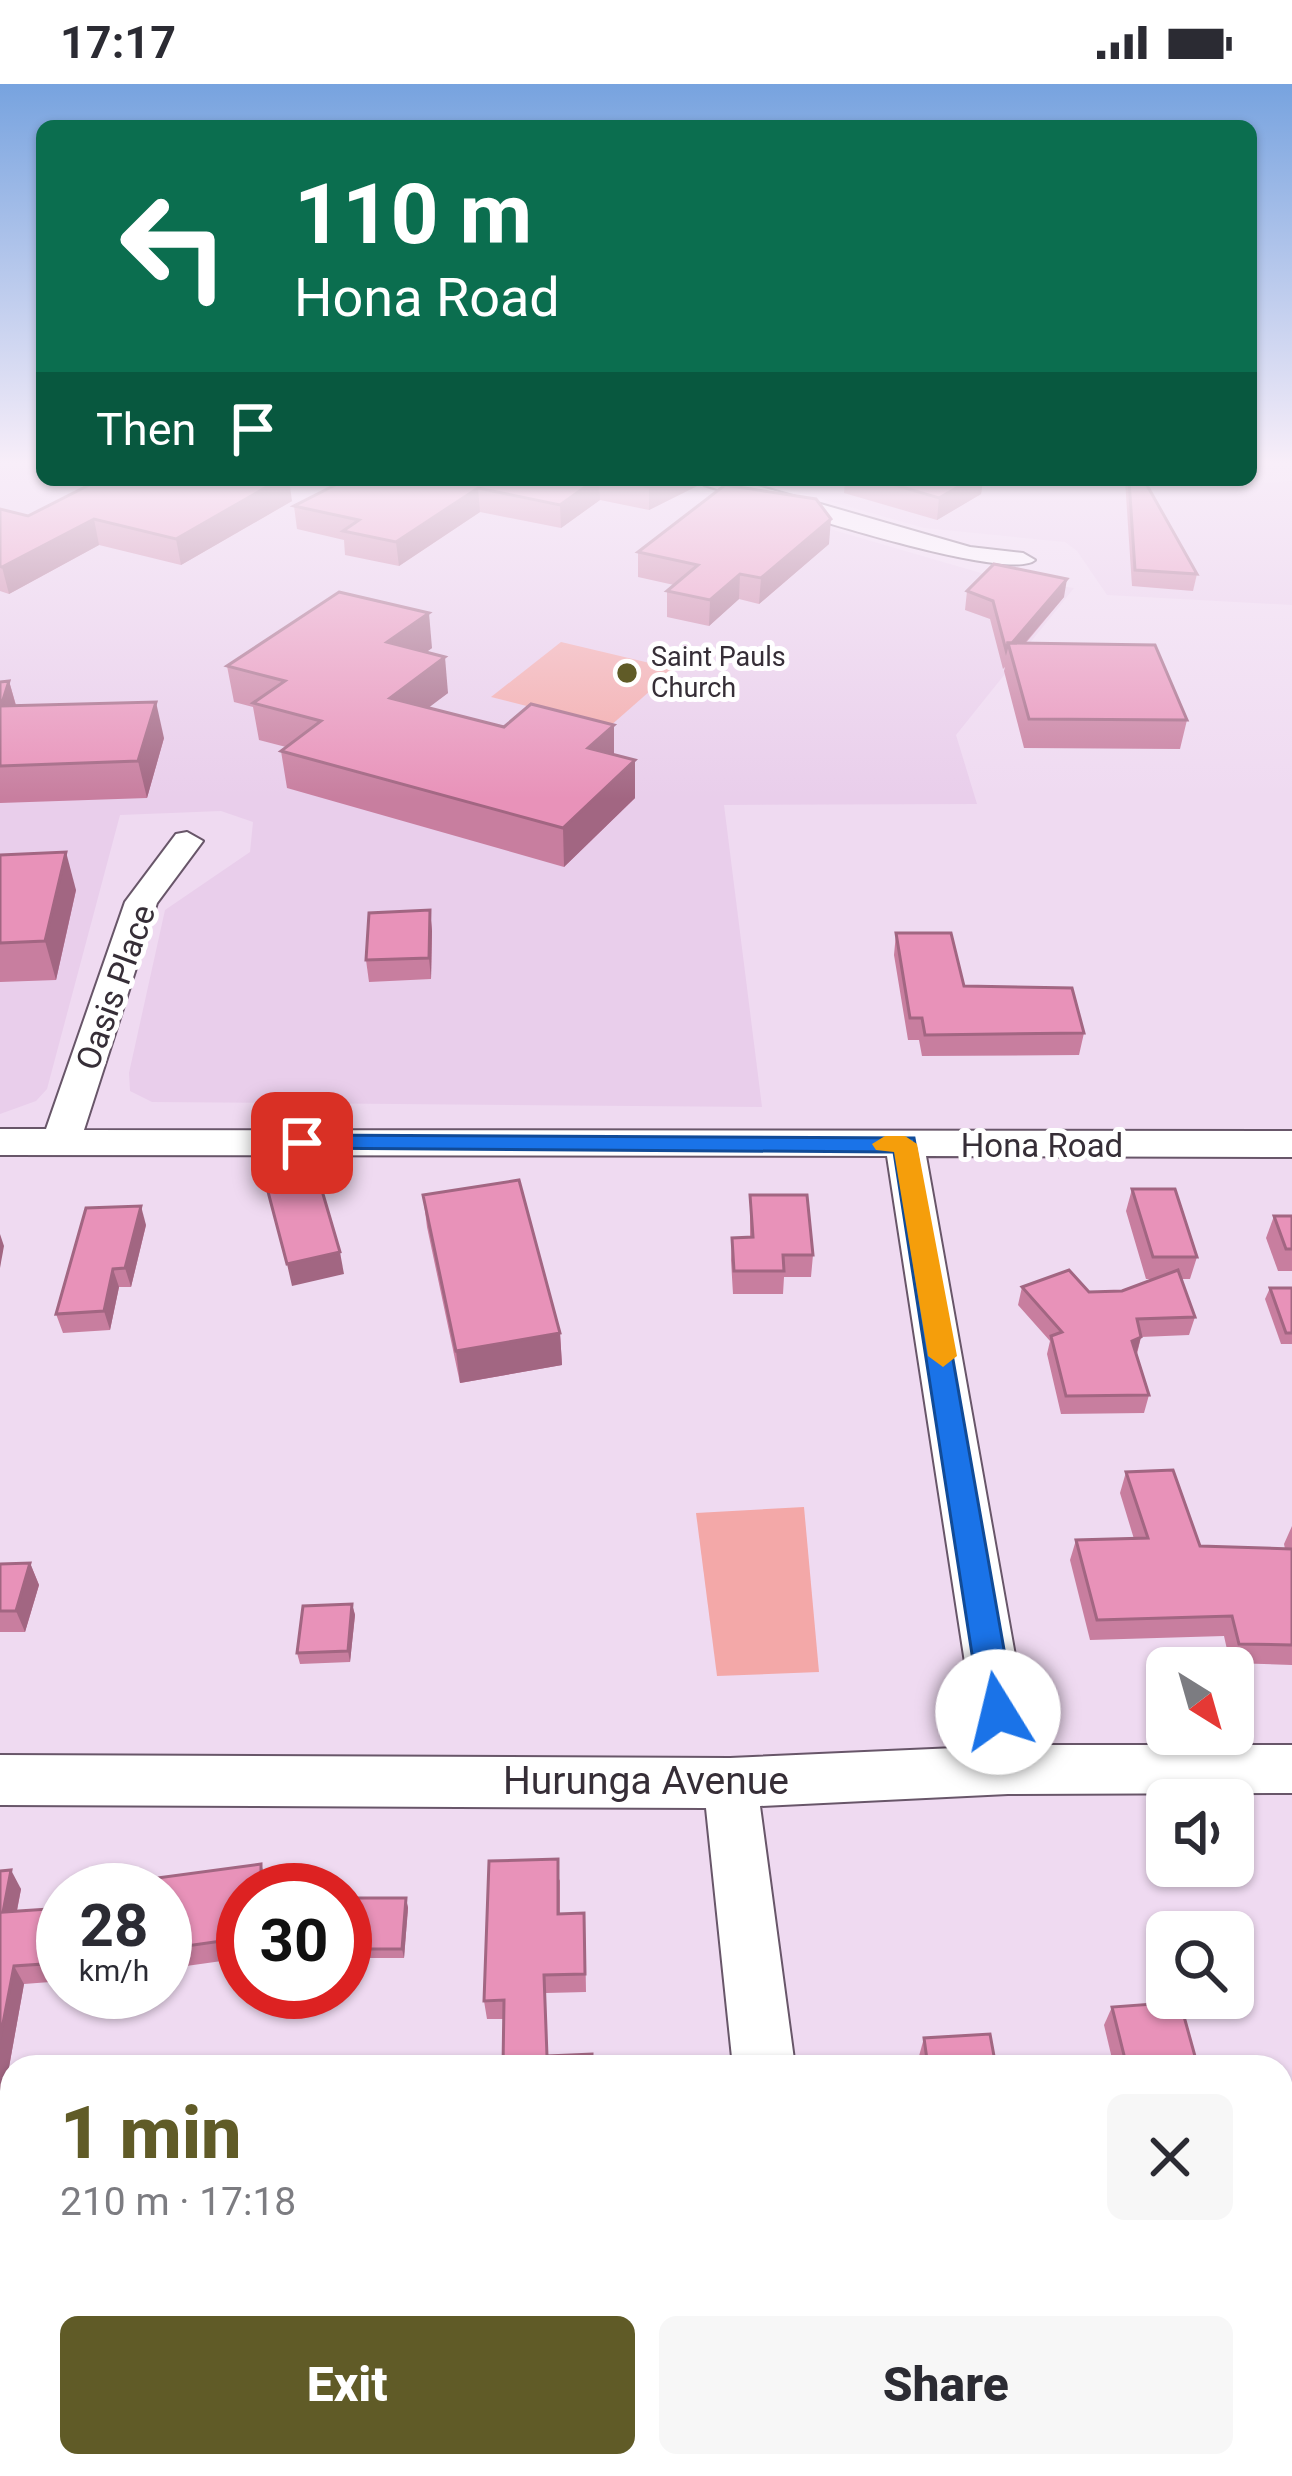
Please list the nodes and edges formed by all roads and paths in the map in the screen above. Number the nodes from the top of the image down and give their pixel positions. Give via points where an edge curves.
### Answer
1 (187, 841) dead end
2 (0, 1142) edge
3 (61, 1142) junction
4 (905, 1144) junction
5 (1292, 1144) edge
6 (1292, 1769) edge
7 (1008, 1770) junction
8 (0, 1780) edge
9 (730, 1783) junction
10 (763, 2055) edge

1 - 3 street, Oasis Place via 141,902
2 - 3 street, Hona Road
3 - 4 street, Hona Road
4 - 5 street, Hona Road
4 - 7 street
6 - 7 street, Hurunga Avenue
7 - 9 street, Hurunga Avenue
8 - 9 street, Hurunga Avenue
9 - 10 street

